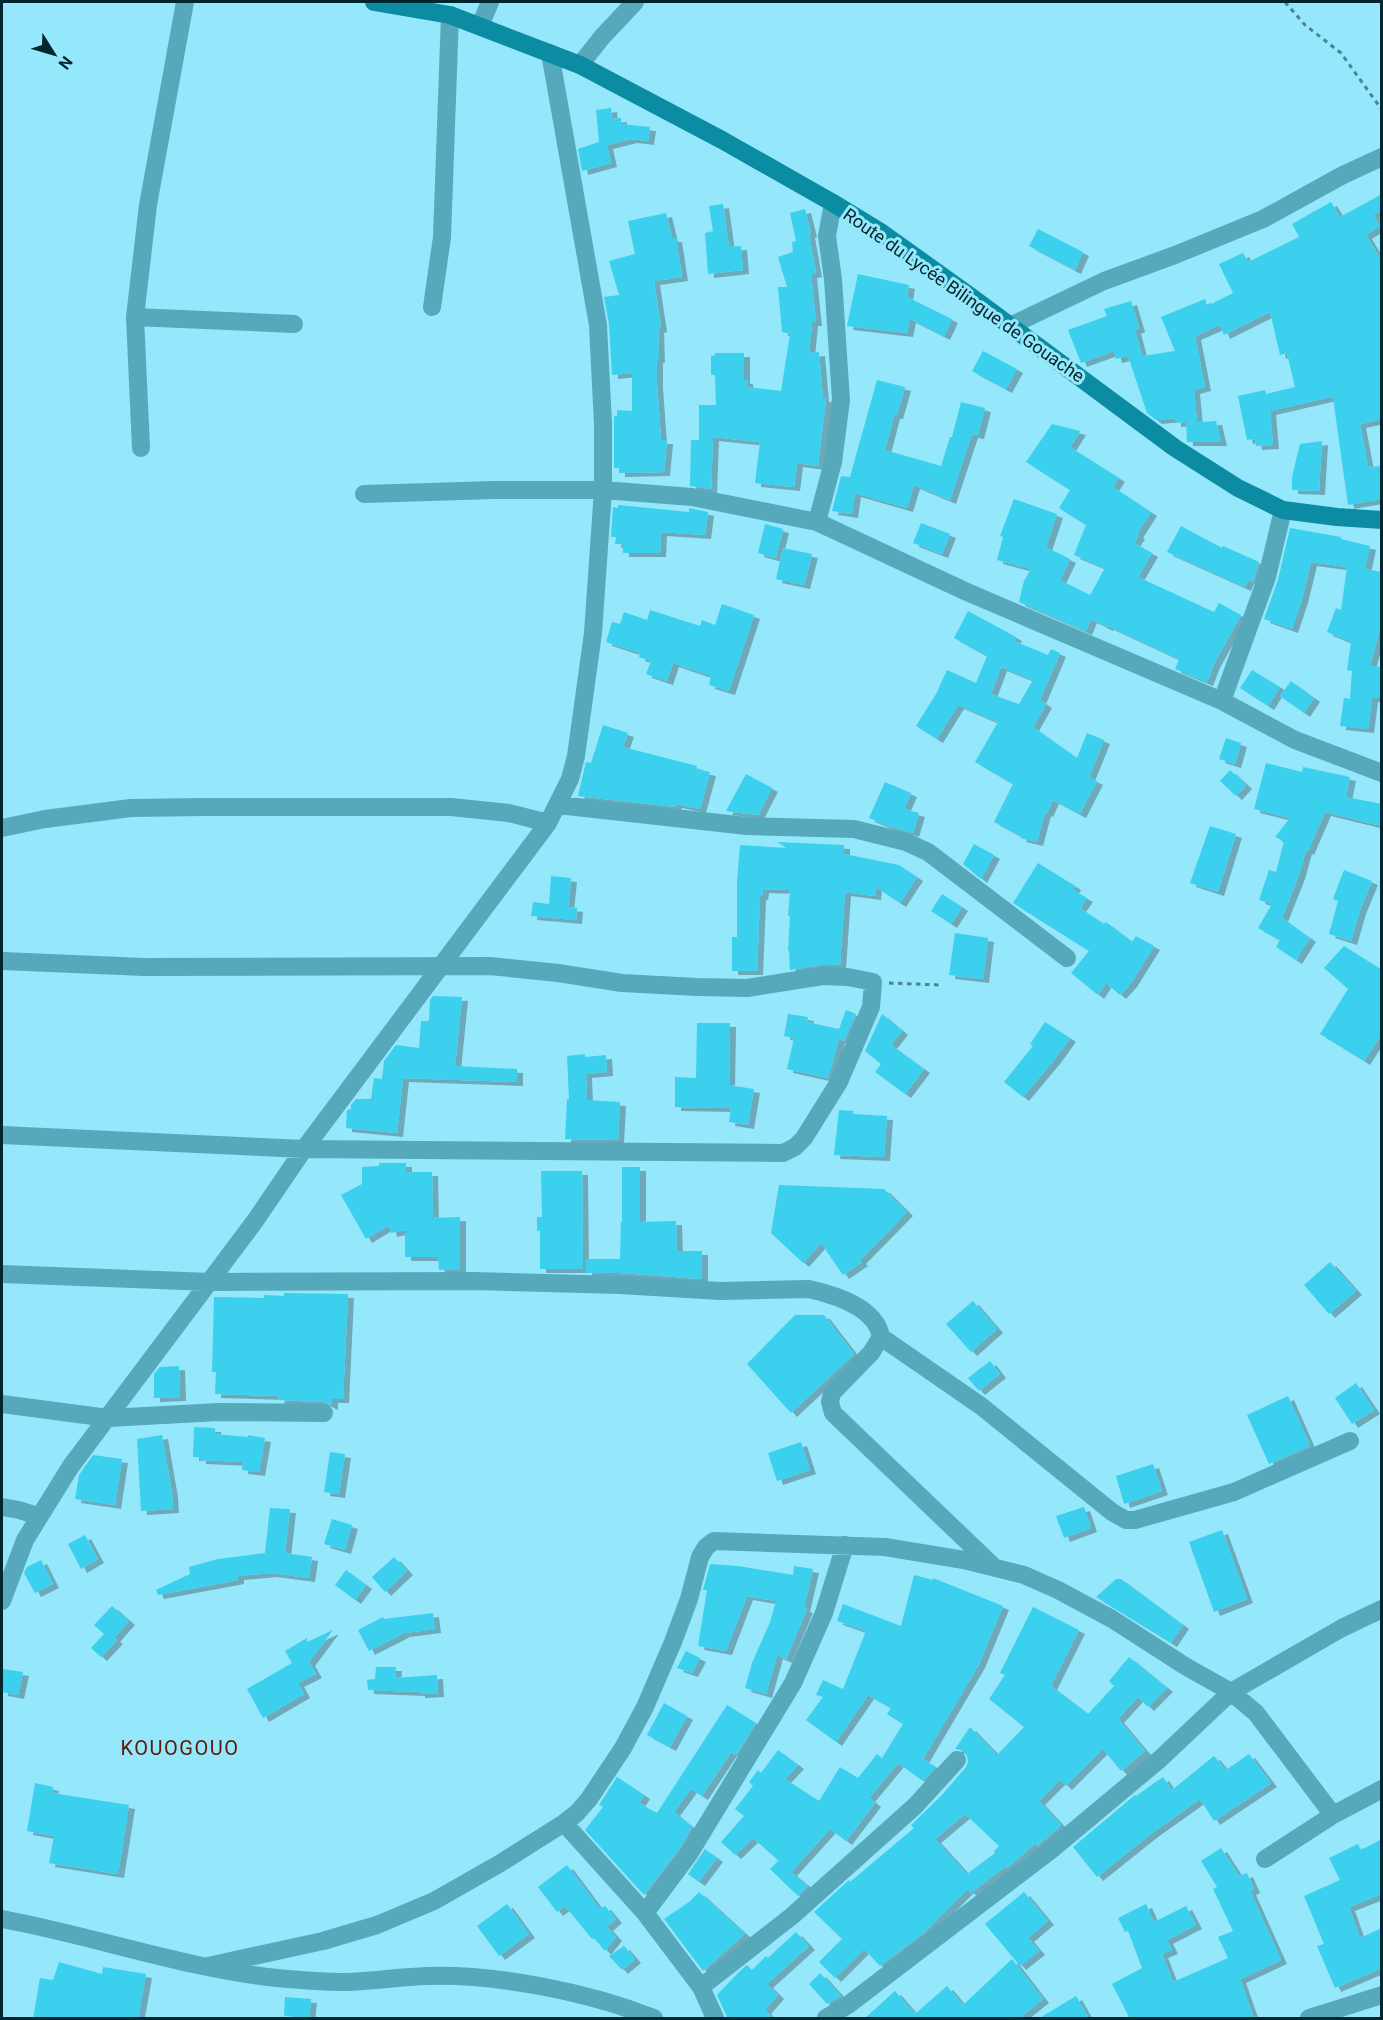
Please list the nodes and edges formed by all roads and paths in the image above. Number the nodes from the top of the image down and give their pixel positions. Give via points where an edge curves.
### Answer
1 (184, 2) edge
2 (374, 2) edge
3 (490, 2) edge
4 (635, 2) edge
5 (1285, 2) edge
6 (450, 15) junction
7 (480, 26) junction
8 (550, 53) junction
9 (580, 65) junction
10 (1382, 110) edge
11 (1382, 156) edge
12 (833, 203) junction
13 (432, 307) dead end
14 (135, 317) junction
15 (294, 324) dead end
16 (1010, 326) junction
17 (141, 448) dead end
18 (603, 490) junction
19 (364, 494) dead end
20 (1282, 510) junction
21 (1382, 520) edge
22 (816, 522) junction
23 (1222, 701) junction
24 (1382, 772) edge
25 (558, 805) junction
26 (548, 823) junction
27 (2, 828) edge
28 (1067, 958) dead end
29 (2, 961) edge
30 (440, 966) junction
31 (873, 982) junction
32 (939, 985) dead end
33 (2, 1135) edge
34 (304, 1149) junction
35 (2, 1274) edge
36 (210, 1282) junction
37 (881, 1337) junction
38 (2, 1404) edge
39 (324, 1413) dead end
40 (108, 1418) junction
41 (1350, 1441) dead end
42 (2, 1507) edge
43 (38, 1516) junction
44 (845, 1545) junction
45 (996, 1569) junction
46 (2, 1601) edge
47 (1382, 1609) edge
48 (1231, 1692) junction
49 (957, 1760) dead end
50 (1382, 1789) edge
51 (1333, 1815) junction
52 (564, 1823) junction
53 (1265, 1859) dead end
54 (645, 1913) junction
55 (2, 1919) edge
56 (207, 1966) junction
57 (701, 1987) junction
58 (1382, 1995) edge
59 (654, 2019) edge
60 (715, 2019) edge
61 (826, 2019) edge
62 (1309, 2019) edge

1 - 14 street via 148,205
2 - 6 street, Route du Lycée Bilingue de Gouache
3 - 7 street
4 - 9 street
5 - 10 path via 1305,25 1341,53
6 - 7 street, Route du Lycée Bilingue de Gouache
6 - 13 street via 442,237
7 - 8 street, Route du Lycée Bilingue de Gouache
8 - 9 street, Route du Lycée Bilingue de Gouache
8 - 18 street via 598,325
9 - 12 street, Route du Lycée Bilingue de Gouache
11 - 16 street via 1263,219 1104,280
12 - 16 street, Route du Lycée Bilingue de Gouache via 882,233
12 - 22 street via 827,236 841,400 833,462
14 - 15 street
14 - 17 street
16 - 20 street, Route du Lycée Bilingue de Gouache via 1175,448 1238,488
18 - 19 street
18 - 22 street via 692,497
18 - 25 street via 592,633 576,756
20 - 21 street, Route du Lycée Bilingue de Gouache
20 - 23 street via 1267,577
22 - 23 street via 967,592
23 - 24 street via 1294,740
25 - 26 street
25 - 28 street via 747,826 854,829 906,842 928,852
26 - 27 street via 509,813 451,807 194,807 131,808
26 - 30 street
29 - 30 street via 144,967
30 - 31 street via 490,966 622,983 697,987 747,988 823,976
30 - 34 street
31 - 32 path
31 - 34 street via 871,1007 839,1082 804,1138 783,1153
33 - 34 street
34 - 36 street
35 - 36 street
36 - 37 street via 473,1281 720,1291 809,1289 862,1309 879,1327
36 - 40 street
37 - 41 street via 981,1406 1126,1520 1234,1492
37 - 45 street via 832,1394 833,1413
38 - 40 street
39 - 40 street via 219,1412
40 - 43 street
42 - 43 street
43 - 46 street
44 - 45 street via 885,1547
44 - 52 street via 714,1541 706,1547 673,1642 645,1707 594,1793
44 - 54 street via 824,1613 793,1683 689,1854
45 - 48 street via 1024,1575 1112,1618
47 - 48 street
48 - 51 street via 1256,1713
48 - 61 street via 1160,1759 1051,1850
49 - 57 street via 915,1806 792,1916
50 - 51 street
51 - 53 street
52 - 54 street
52 - 56 street via 434,1901 377,1924 323,1941
54 - 57 street
55 - 56 street
56 - 59 street via 277,1978 345,1982 429,1976 489,1979 568,1992
57 - 60 street
58 - 62 street

